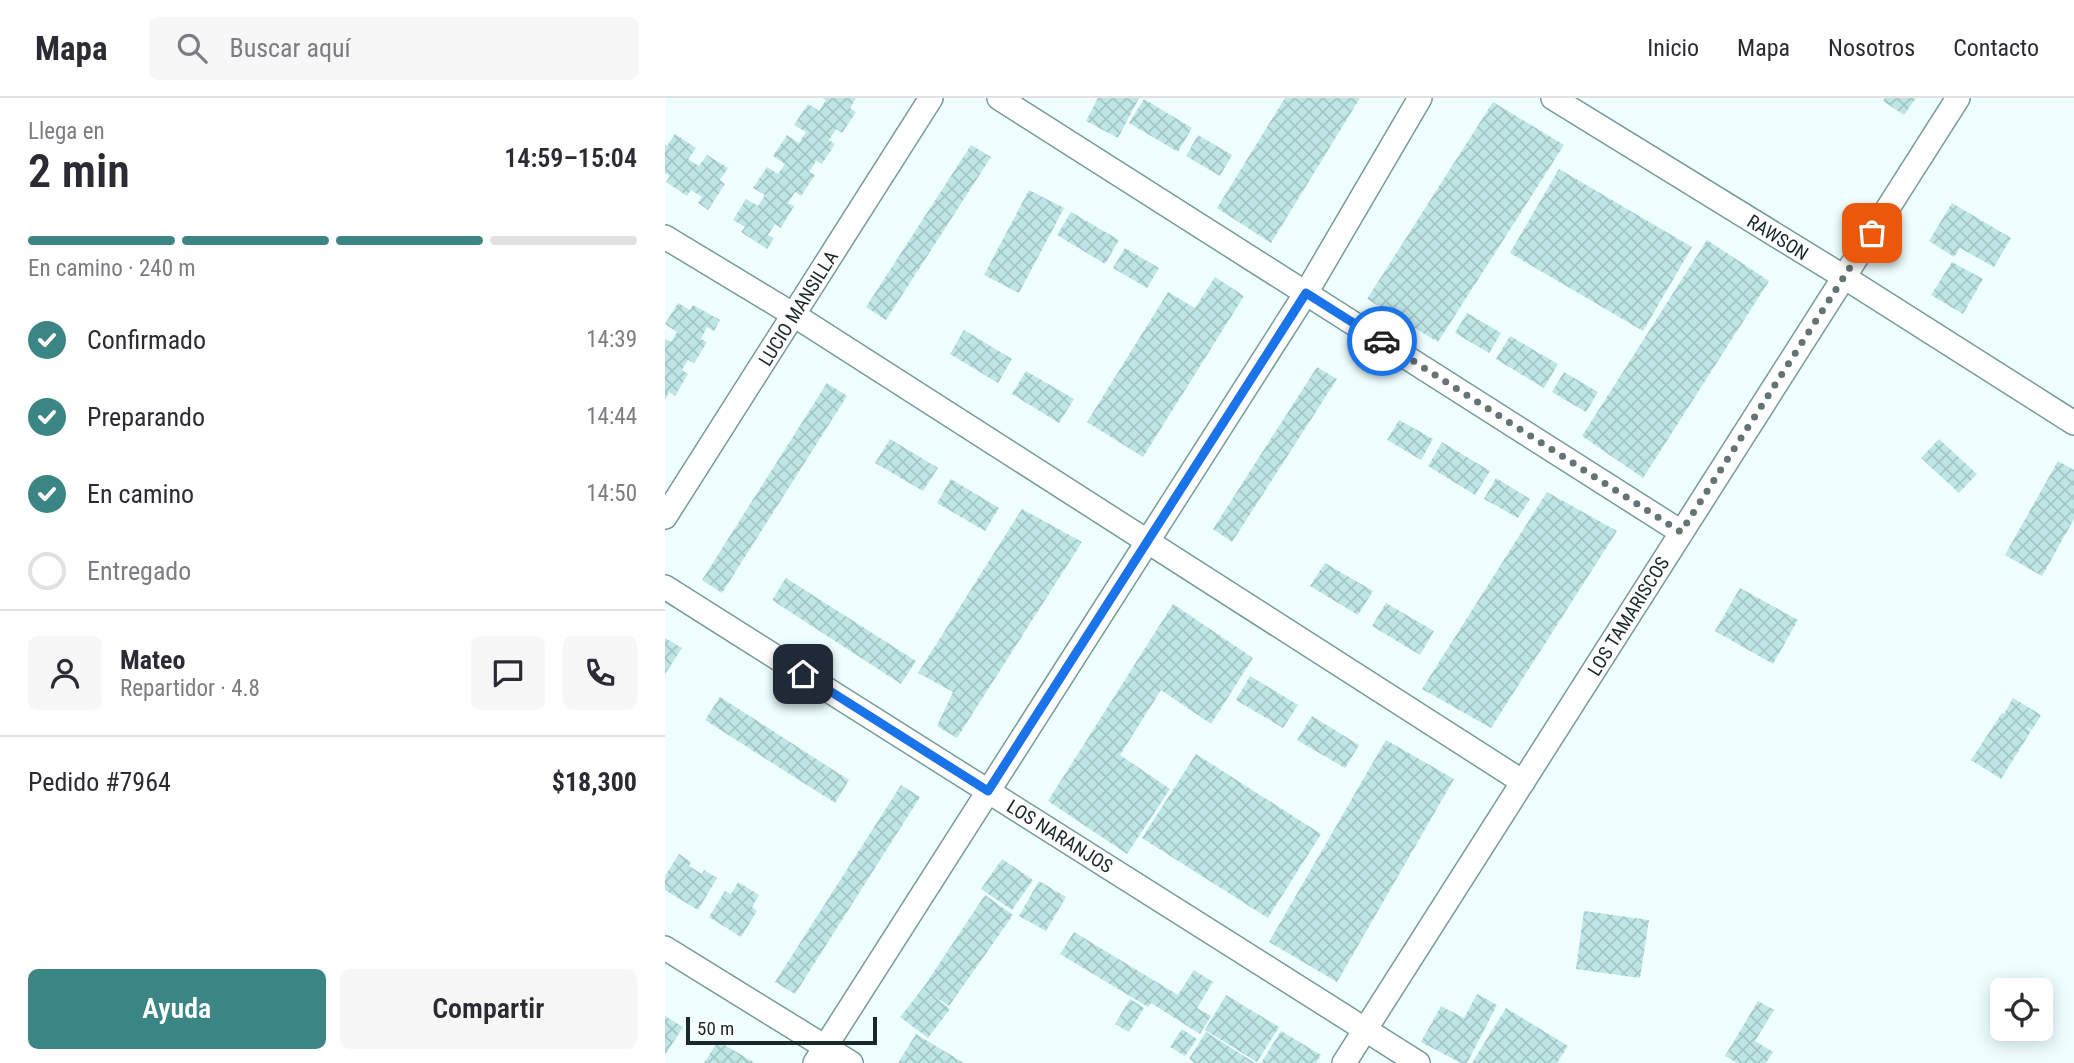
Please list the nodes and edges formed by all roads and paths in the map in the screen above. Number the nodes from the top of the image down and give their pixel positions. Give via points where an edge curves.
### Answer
1 (931, 98) edge
2 (999, 98) edge
3 (1420, 98) edge
4 (1553, 98) edge
5 (1958, 98) edge
6 (665, 237) edge
7 (1844, 278) junction
8 (1306, 293) junction
9 (794, 314) junction
10 (2074, 423) edge
11 (665, 517) edge
12 (1681, 532) junction
13 (1147, 542) junction
14 (665, 587) edge
15 (1523, 782) junction
16 (988, 791) junction
17 (665, 948) edge
18 (1366, 1029) junction
19 (820, 1055) edge
20 (851, 1063) edge
21 (1344, 1063) edge
22 (1418, 1063) edge

1 - 9 street, LUCIO MANSILLA
2 - 8 street
3 - 8 street
4 - 7 street, RAWSON
5 - 7 street, LOS TAMARISCOS
6 - 9 street
7 - 10 street, RAWSON
7 - 12 street, LOS TAMARISCOS
8 - 12 street
8 - 13 street
9 - 11 street, LUCIO MANSILLA
9 - 13 street
12 - 15 street, LOS TAMARISCOS
13 - 15 street
13 - 16 street
14 - 16 street, LOS NARANJOS
15 - 18 street, LOS TAMARISCOS
16 - 18 street, LOS NARANJOS
16 - 19 street
17 - 19 street
18 - 21 street, LOS TAMARISCOS
18 - 22 street, LOS NARANJOS
19 - 20 street

